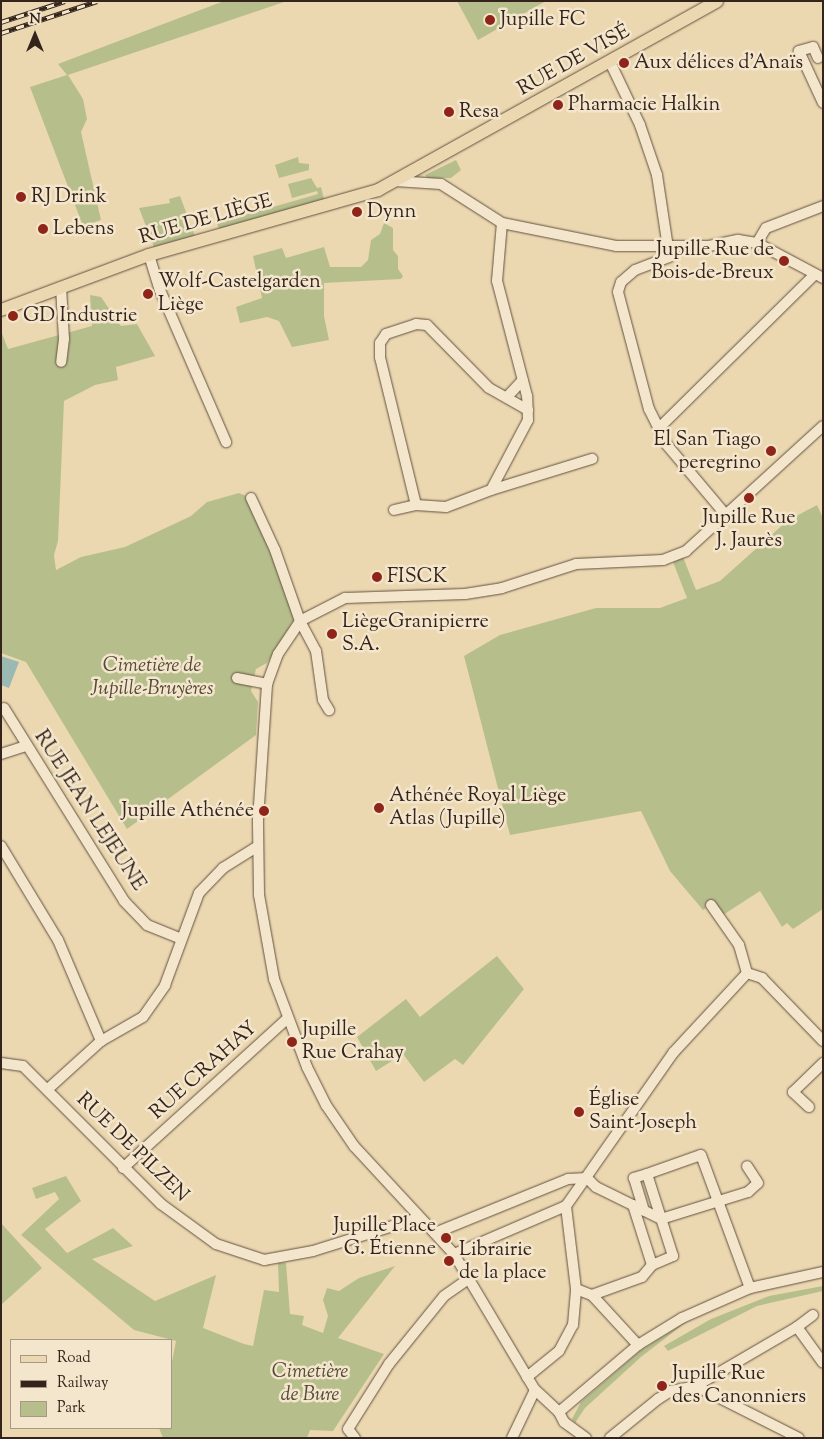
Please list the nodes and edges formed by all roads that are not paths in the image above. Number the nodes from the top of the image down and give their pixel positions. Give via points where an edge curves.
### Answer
1 (717, 1) edge
2 (702, 5) edge
3 (821, 57) edge
4 (610, 62) junction
5 (823, 104) edge
6 (395, 181) junction
7 (823, 206) edge
8 (502, 223) junction
9 (758, 243) junction
10 (668, 246) junction
11 (149, 255) junction
12 (819, 276) edge
13 (61, 287) junction
14 (1, 310) edge
15 (61, 362) dead end
16 (524, 380) junction
17 (507, 397) junction
18 (528, 410) junction
19 (823, 426) edge
20 (659, 428) junction
21 (226, 442) dead end
22 (592, 459) dead end
23 (508, 462) junction
24 (518, 482) junction
25 (491, 490) junction
26 (251, 498) dead end
27 (416, 505) junction
28 (394, 510) dead end
29 (726, 515) junction
30 (300, 621) junction
31 (237, 678) dead end
32 (267, 684) junction
33 (4, 708) dead end
34 (329, 710) dead end
35 (26, 746) junction
36 (1, 754) edge
37 (1, 846) edge
38 (257, 846) junction
39 (711, 905) dead end
40 (180, 938) junction
41 (747, 973) junction
42 (287, 1019) junction
43 (101, 1041) junction
44 (823, 1041) edge
45 (823, 1062) edge
46 (1, 1063) edge
47 (48, 1089) junction
48 (808, 1107) dead end
49 (747, 1166) dead end
50 (123, 1168) junction
51 (647, 1174) junction
52 (587, 1178) junction
53 (718, 1201) junction
54 (632, 1205) junction
55 (566, 1206) junction
56 (644, 1211) junction
57 (418, 1218) junction
58 (661, 1219) junction
59 (435, 1234) junction
60 (454, 1254) junction
61 (652, 1265) junction
62 (823, 1272) edge
63 (468, 1279) junction
64 (750, 1288) junction
65 (576, 1289) junction
66 (592, 1295) junction
67 (813, 1315) dead end
68 (797, 1327) junction
69 (638, 1345) junction
70 (823, 1363) edge
71 (527, 1377) junction
72 (696, 1386) junction
73 (535, 1390) junction
74 (559, 1412) junction
75 (355, 1438) edge
76 (512, 1438) edge
77 (586, 1438) edge
78 (610, 1438) edge
79 (799, 1438) edge

1 - 2 main road, RUE DE VISÉ
2 - 4 main road, RUE DE VISÉ
3 - 5 street via 813,47 799,51
4 - 6 main road, RUE DE VISÉ
4 - 10 street via 640,125 658,176
6 - 8 street via 441,184
6 - 11 main road, RUE DE LIÈGE via 361,196
7 - 9 street via 766,228
8 - 10 street via 616,246
8 - 16 street via 497,282
9 - 10 street via 738,240 709,246
9 - 12 street
10 - 20 street via 669,257 635,270 621,282 618,292 649,409
11 - 13 main road, RUE DE LIÈGE
11 - 21 street via 160,290
12 - 20 street
13 - 14 main road, RUE DE LIÈGE
13 - 15 street via 64,339
16 - 17 street
16 - 18 street
17 - 18 street
17 - 27 street via 488,388 426,325 416,324 386,334 380,343 380,357
18 - 23 street via 525,431
19 - 29 street
20 - 29 street via 667,445
22 - 24 street
23 - 24 street via 511,477
23 - 25 street
24 - 25 street
25 - 27 street via 446,507
26 - 30 street via 275,550
27 - 28 street
29 - 30 street via 686,551 664,560 576,564 502,588 465,594 345,598
30 - 32 street via 278,654
30 - 34 street via 316,651 323,700
31 - 32 street
32 - 38 street
33 - 35 street, RUE JEAN LEJEUNE
35 - 36 street
35 - 40 street, RUE JEAN LEJEUNE via 124,901 147,925
37 - 43 street via 58,940
38 - 40 street via 223,868 199,893
38 - 42 street via 258,895
39 - 41 street via 739,945
40 - 43 street via 165,985 143,1017
41 - 44 street via 762,978
41 - 52 street via 673,1053
42 - 50 street, RUE CRAHAY
42 - 57 street via 307,1068 335,1119 354,1146
43 - 47 street
45 - 48 street via 793,1092
46 - 47 street, RUE DE PILZEN via 23,1066
47 - 50 street, RUE DE PILZEN
49 - 53 street via 758,1183 748,1192
50 - 57 street, RUE DE PILZEN via 161,1204 216,1244 264,1260 313,1250
51 - 53 street via 701,1155
51 - 56 street via 634,1178
51 - 58 street
52 - 54 street via 596,1188
52 - 55 street
52 - 59 street via 568,1179
53 - 58 street
53 - 64 street
54 - 56 street
54 - 61 street
55 - 60 street
55 - 65 street
56 - 58 street
57 - 59 street
58 - 61 street via 673,1256
59 - 60 street
60 - 63 street
61 - 66 street via 642,1277
62 - 64 street
63 - 71 street
63 - 75 street via 444,1296 390,1364 348,1429
64 - 69 street via 689,1314
65 - 66 street
65 - 71 street via 573,1325 559,1351
66 - 69 street
67 - 68 street
68 - 70 street
68 - 72 street
69 - 74 street
71 - 73 street
72 - 78 street via 658,1399
72 - 79 street
73 - 74 street
73 - 76 street
74 - 77 street via 564,1422

